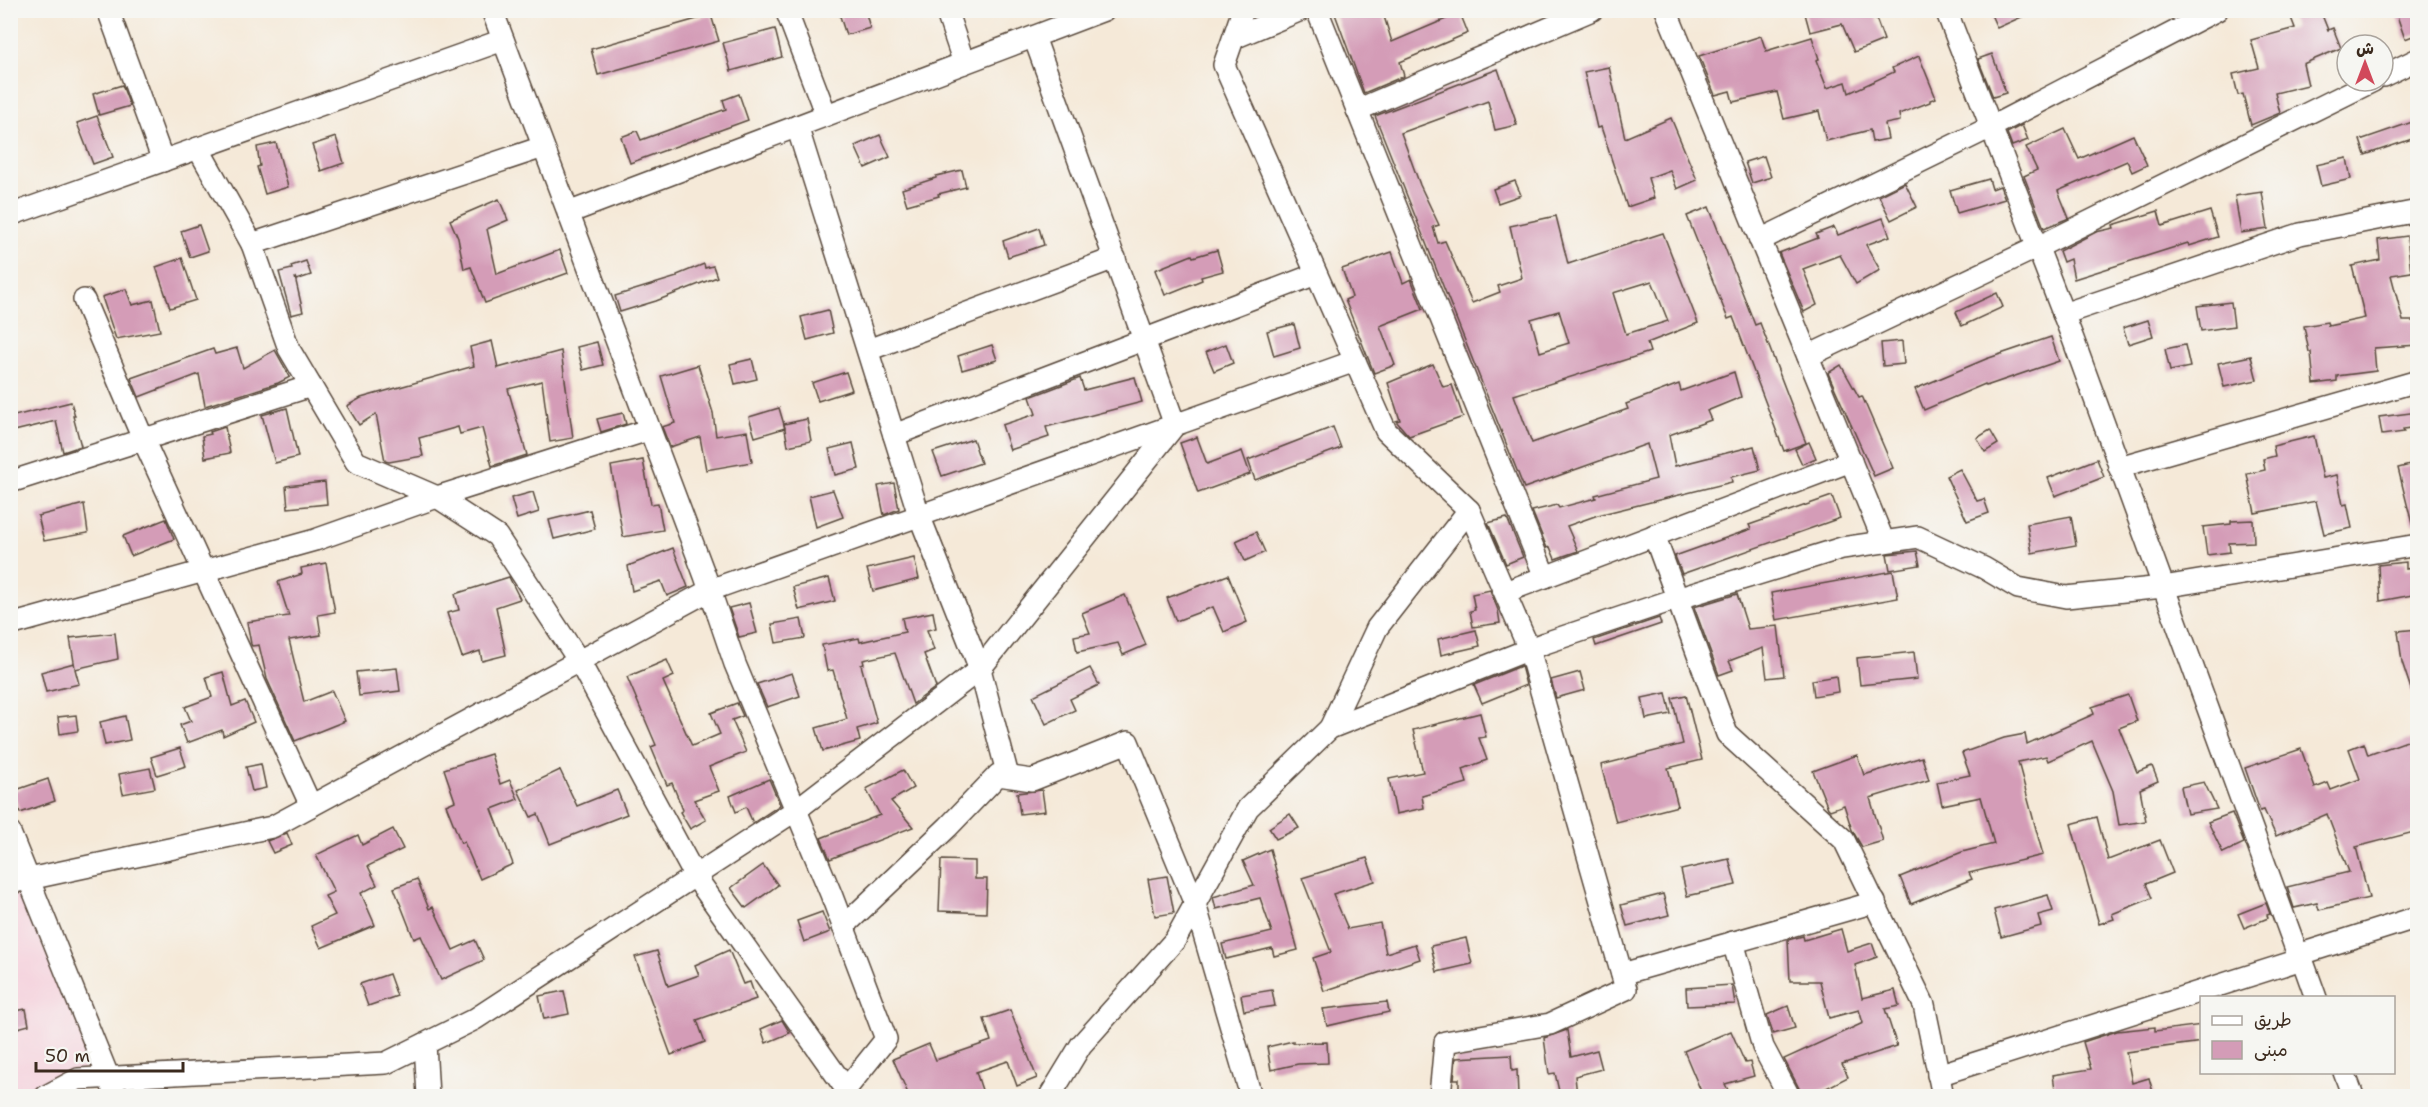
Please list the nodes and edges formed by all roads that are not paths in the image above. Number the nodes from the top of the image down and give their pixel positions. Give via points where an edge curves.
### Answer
1 (108, 10) edge
2 (492, 10) edge
3 (786, 10) edge
4 (946, 10) edge
5 (1104, 10) edge
6 (1243, 10) edge
7 (1301, 10) edge
8 (1317, 10) edge
9 (1592, 10) edge
10 (1946, 10) edge
11 (2217, 10) edge
12 (1673, 13) edge
13 (1034, 37) junction
14 (1234, 38) junction
15 (503, 40) junction
16 (2418, 59) edge
17 (964, 63) junction
18 (2395, 70) edge
19 (2349, 93) edge
20 (1357, 110) junction
21 (826, 115) junction
22 (797, 126) junction
23 (1991, 127) junction
24 (543, 147) junction
25 (198, 148) junction
26 (163, 161) junction
27 (2418, 211) edge
28 (568, 213) junction
29 (10, 215) edge
30 (1760, 240) junction
31 (252, 244) junction
32 (2037, 247) junction
33 (1115, 258) junction
34 (1316, 274) junction
35 (84, 300) dead end
36 (2063, 314) junction
37 (1144, 340) junction
38 (867, 350) junction
39 (1808, 356) junction
40 (1355, 361) junction
41 (2418, 381) edge
42 (311, 386) junction
43 (1175, 424) junction
44 (648, 430) junction
45 (894, 435) junction
46 (143, 440) junction
47 (1851, 460) junction
48 (2119, 467) junction
49 (10, 482) edge
50 (437, 497) junction
51 (1469, 510) junction
52 (919, 515) junction
53 (1654, 536) junction
54 (1884, 542) junction
55 (2418, 545) edge
56 (203, 572) junction
57 (1545, 577) junction
58 (2163, 587) junction
59 (710, 590) junction
60 (1504, 592) junction
61 (1678, 598) junction
62 (10, 626) edge
63 (1529, 649) junction
64 (579, 661) junction
65 (980, 669) junction
66 (1330, 728) junction
67 (1008, 776) junction
68 (311, 806) junction
69 (796, 810) junction
70 (10, 833) edge
71 (695, 876) junction
72 (20, 881) edge
73 (1875, 902) junction
74 (1195, 904) junction
75 (2418, 917) edge
76 (843, 927) junction
77 (1733, 942) junction
78 (2300, 957) junction
79 (1622, 974) junction
80 (2315, 996) edge
81 (425, 1044) junction
82 (2345, 1074) edge
83 (1938, 1075) junction
84 (113, 1087) edge
85 (845, 1093) edge
86 (46, 1096) edge
87 (428, 1096) edge
88 (1050, 1096) edge
89 (1251, 1096) edge
90 (1440, 1096) edge
91 (1789, 1096) edge
92 (1942, 1096) edge
93 (2353, 1096) edge

1 - 26 street
2 - 15 street
3 - 21 street
4 - 17 street
5 - 13 street
6 - 14 street
7 - 14 street
8 - 20 street
9 - 20 street
10 - 23 street
11 - 23 street
12 - 30 street
13 - 17 street
13 - 33 street
14 - 34 street via 1224,65
15 - 24 street
15 - 25 street
16 - 18 street
17 - 21 street
19 - 32 street
20 - 57 street
21 - 22 street
22 - 28 street
22 - 38 street
23 - 30 street
23 - 32 street
24 - 28 street
24 - 31 street
25 - 26 street
25 - 31 street
26 - 29 street
27 - 36 street via 2300,234
28 - 44 street
30 - 39 street
31 - 42 street via 289,349
32 - 36 street
32 - 39 street
33 - 37 street
33 - 38 street
34 - 37 street
34 - 40 street
35 - 46 street
36 - 48 street
37 - 43 street
37 - 45 street
38 - 45 street
39 - 47 street
40 - 43 street
40 - 51 street via 1386,431
41 - 48 street
42 - 46 street
42 - 50 street via 356,462
43 - 52 street
43 - 65 street
44 - 50 street
44 - 59 street
45 - 52 street
46 - 49 street
46 - 56 street
47 - 53 street
47 - 54 street
48 - 58 street
50 - 56 street via 315,540
50 - 64 street via 497,536
51 - 60 street
51 - 66 street via 1377,628
52 - 59 street
52 - 65 street
53 - 57 street
53 - 61 street
54 - 58 street via 1918,537 2018,588 2066,597
54 - 61 street via 1842,548
55 - 58 street
56 - 62 street
56 - 68 street
57 - 60 street
58 - 78 street
59 - 64 street
59 - 69 street via 735,664
60 - 63 street
61 - 63 street
61 - 73 street via 1727,734 1844,840
63 - 66 street
63 - 79 street
64 - 68 street
64 - 71 street
65 - 67 street
65 - 69 street
66 - 74 street via 1248,808
67 - 74 street via 1032,780 1128,742
67 - 76 street via 998,775
68 - 72 street via 272,827
69 - 71 street
69 - 76 street
70 - 72 street
71 - 81 street via 475,1019
71 - 85 street
72 - 84 street
73 - 77 street
73 - 83 street via 1924,1005
74 - 88 street via 1175,940 1081,1045
74 - 89 street
75 - 78 street
76 - 85 street via 886,1039
77 - 79 street
77 - 91 street via 1763,1047
78 - 80 street
78 - 83 street
79 - 90 street via 1626,989 1550,1024 1444,1042
81 - 84 street via 386,1063
81 - 87 street
82 - 93 street
83 - 92 street
84 - 86 street via 78,1079

